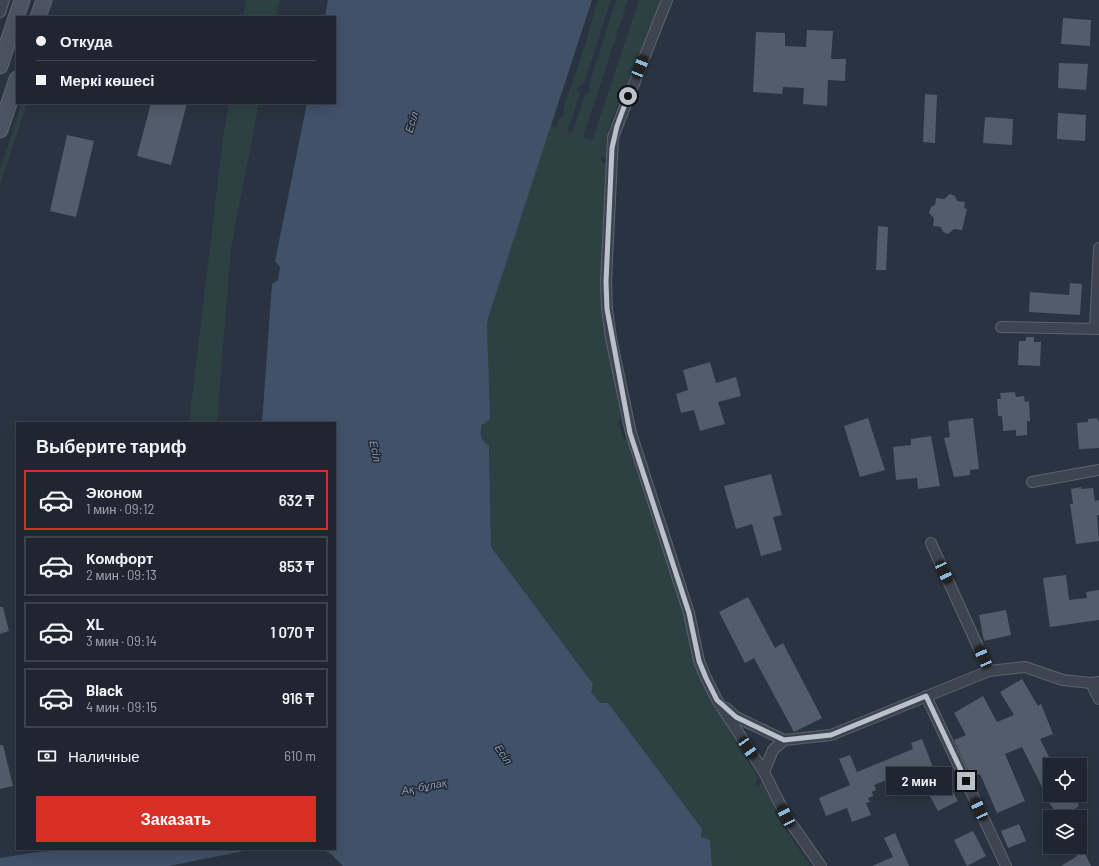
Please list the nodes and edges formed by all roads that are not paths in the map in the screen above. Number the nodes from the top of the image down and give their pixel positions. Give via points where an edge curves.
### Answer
1 (4, 0) edge
2 (22, 0) edge
3 (44, 0) edge
4 (667, 0) edge
5 (0, 12) edge
6 (17, 16) edge
7 (38, 16) edge
8 (16, 18) edge
9 (0, 66) edge
10 (16, 82) edge
11 (0, 130) edge
12 (1099, 248) edge
13 (1001, 327) dead end
14 (1097, 329) edge
15 (1099, 470) edge
16 (1032, 482) dead end
17 (931, 543) dead end
18 (989, 671) junction
19 (1095, 683) edge
20 (926, 696) junction
21 (1099, 699) edge
22 (717, 700) junction
23 (784, 740) junction
24 (764, 772) junction
25 (821, 866) edge
26 (1006, 866) edge

1 - 5 street
2 - 6 main road
3 - 7 main road
4 - 22 street via 613,136 607,309 630,433 689,613 699,661
8 - 9 main road
10 - 11 main road
12 - 14 street
13 - 14 street
15 - 16 street
17 - 18 street
18 - 19 street via 1025,667 1063,680
18 - 20 street
19 - 21 street
20 - 23 street via 831,735
20 - 26 street
22 - 23 street via 736,717
22 - 24 street
23 - 24 street via 773,750
24 - 25 street via 786,816

